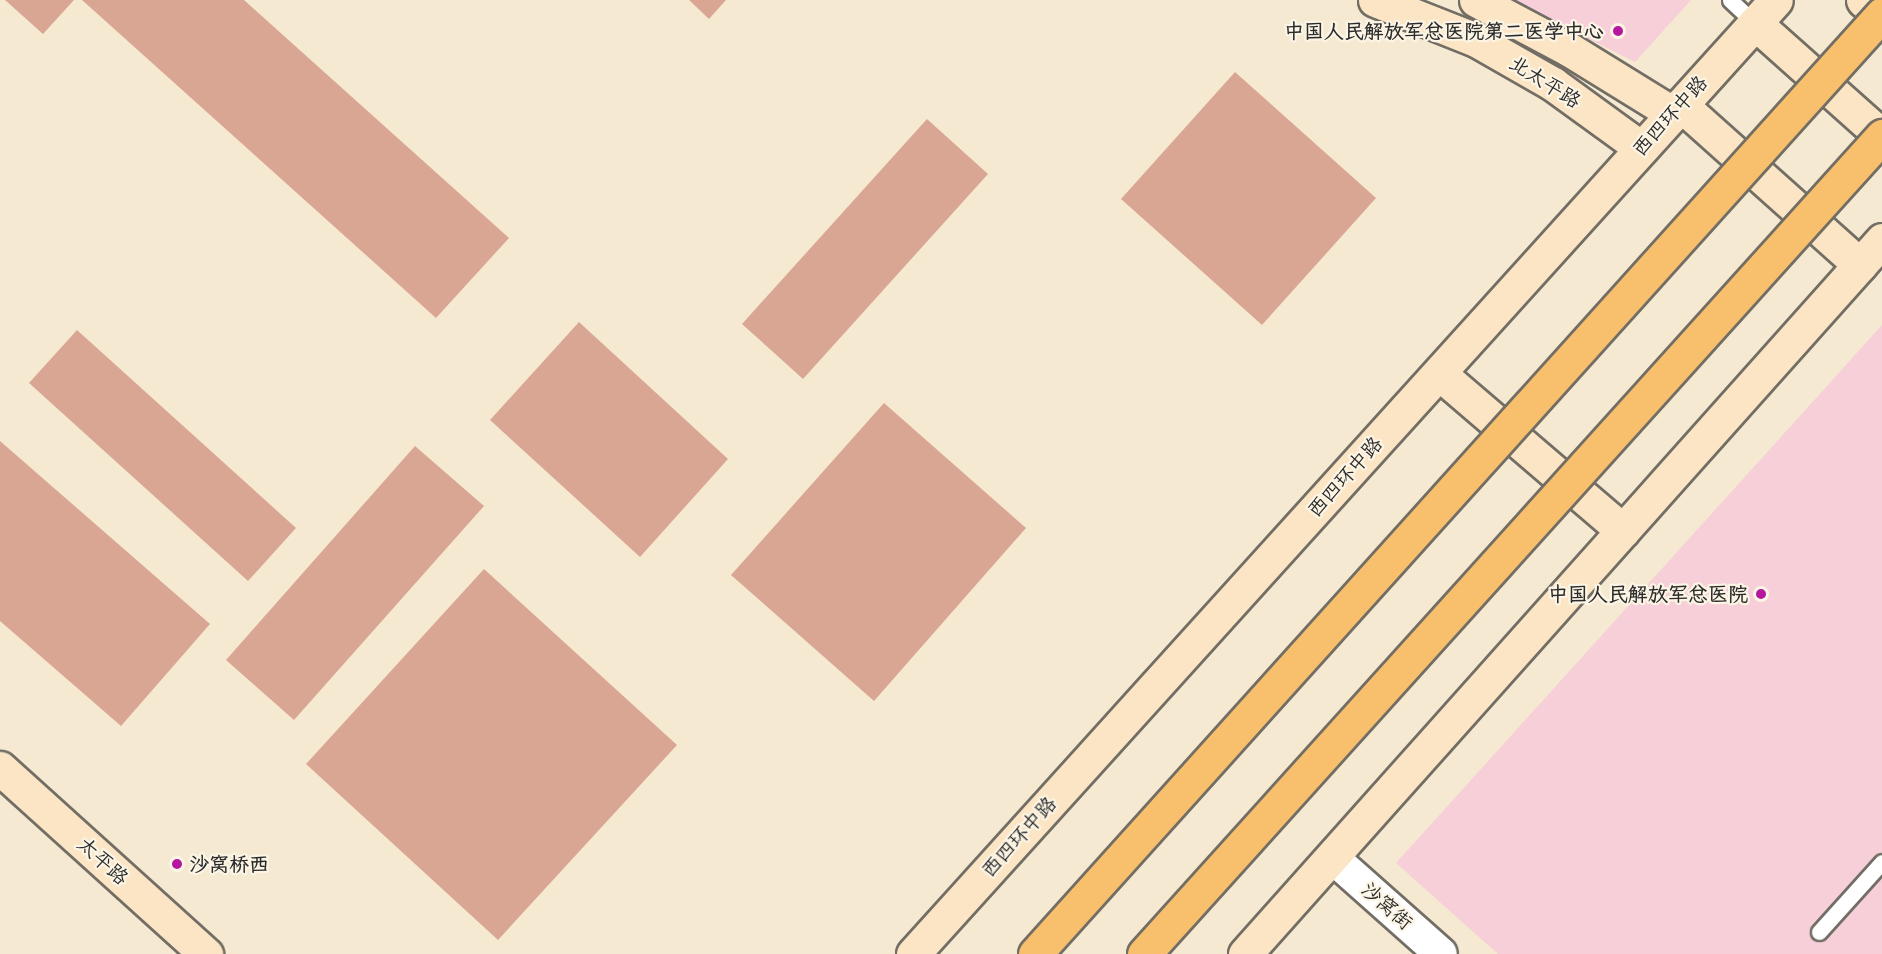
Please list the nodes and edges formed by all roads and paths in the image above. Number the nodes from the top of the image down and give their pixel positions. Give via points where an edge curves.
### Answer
1 (1375, 0) edge
2 (1476, 0) edge
3 (1730, 0) edge
4 (1863, 0) edge
5 (1766, 11) edge
6 (1882, 15) edge
7 (1676, 109) junction
8 (1882, 136) edge
9 (1641, 148) junction
10 (1882, 240) edge
11 (1860, 265) junction
12 (1440, 374) junction
13 (1623, 531) junction
14 (0, 768) edge
15 (1333, 858) junction
16 (1882, 862) edge
17 (1820, 932) dead end
18 (206, 954) edge
19 (913, 954) edge
20 (1035, 954) edge
21 (1144, 954) edge
22 (1245, 954) edge
23 (1441, 954) edge

1 - 9 street, 北太平路 via 1476,40 1552,84
2 - 7 street, 北太平路
3 - 5 lane
4 - 6 street
5 - 7 street, 西四环中路
5 - 8 street
6 - 20 highway, bridge
7 - 9 street, 西四环中路
7 - 11 street, 北太平路
8 - 21 highway, bridge
9 - 12 street, 西四环中路
10 - 11 street
11 - 13 street
12 - 13 street
12 - 19 street, 西四环中路
13 - 15 street
14 - 18 street, 太平路
15 - 22 street
15 - 23 street, 沙窝街
16 - 17 lane

